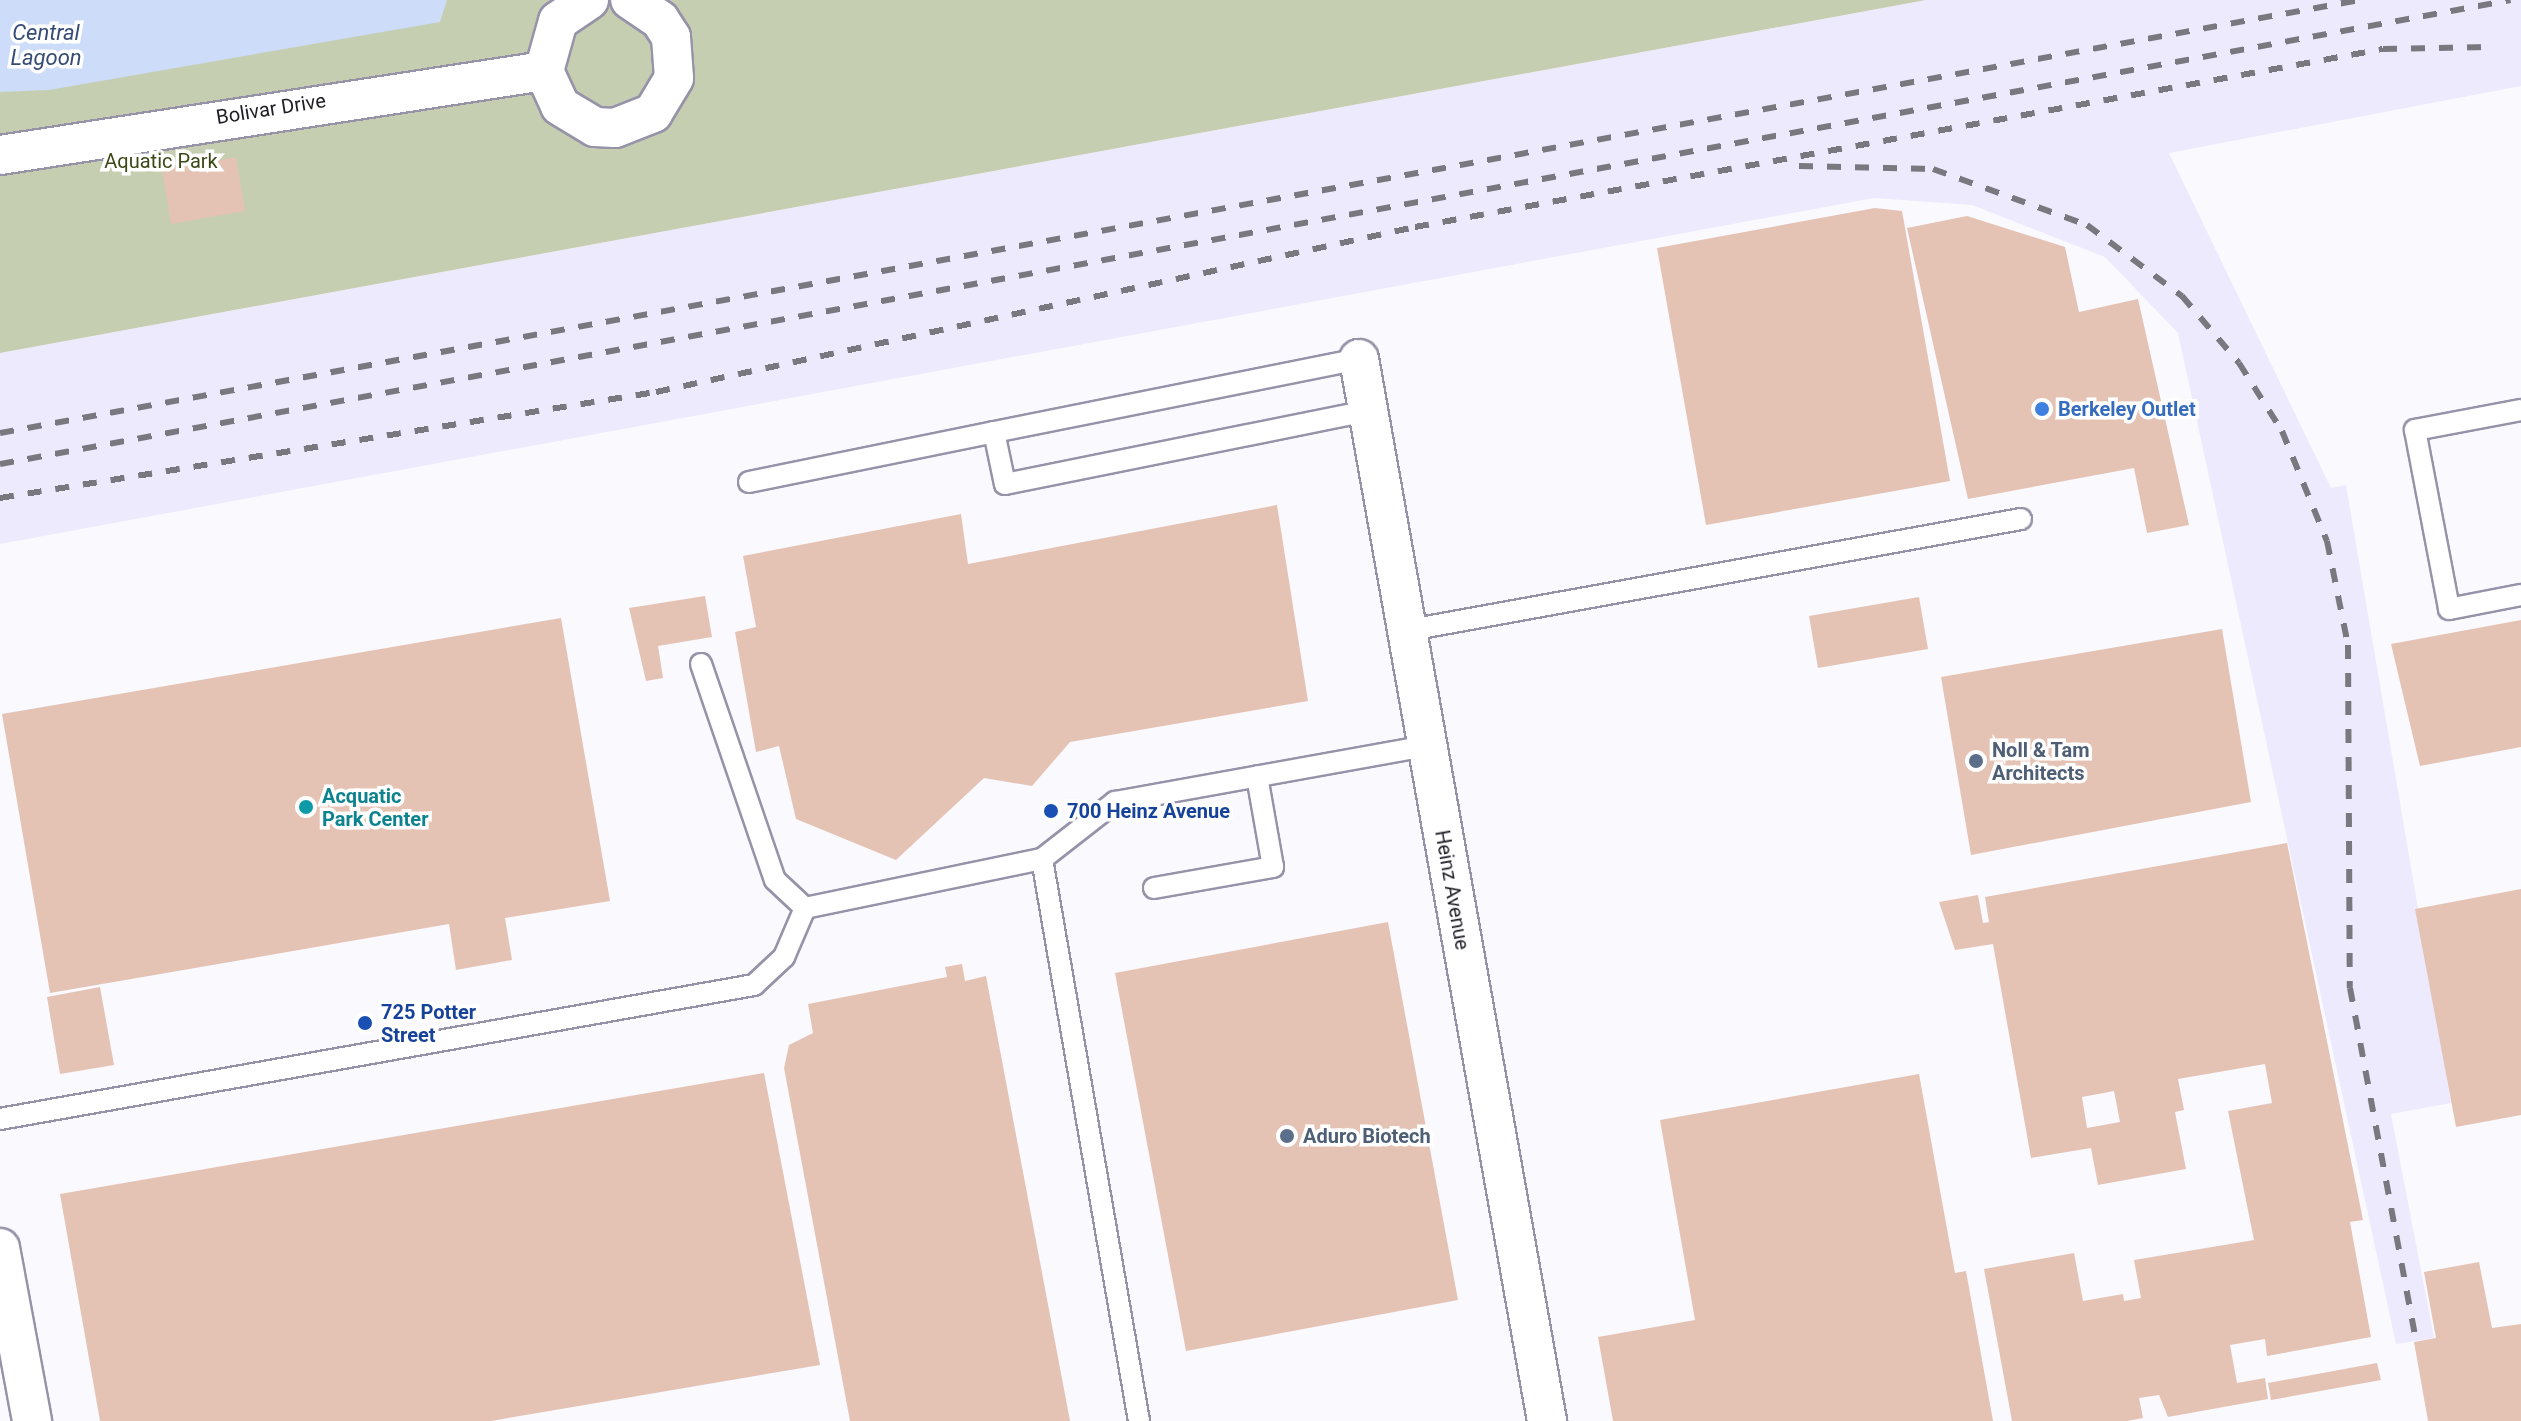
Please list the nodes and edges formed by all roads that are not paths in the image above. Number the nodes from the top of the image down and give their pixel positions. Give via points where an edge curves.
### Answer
1 (587, 0) edge
2 (630, 0) edge
3 (544, 71) junction
4 (0, 155) edge
5 (1359, 359) joint
6 (2521, 410) edge
7 (1366, 411) junction
8 (994, 432) junction
9 (749, 482) dead end
10 (2021, 519) dead end
11 (2521, 595) edge
12 (1404, 631) junction
13 (701, 664) dead end
14 (1426, 746) junction
15 (1257, 776) junction
16 (1042, 859) junction
17 (1154, 888) dead end
18 (805, 908) junction
19 (0, 1119) edge
20 (0, 1248) edge
21 (32, 1421) edge
22 (1139, 1421) edge
23 (1547, 1421) edge

1 - 3 street via 549,36
2 - 3 street via 660,20 675,57 674,78 653,113 635,124 595,127 560,106
3 - 4 street, Bolivar Drive
5 - 7 street, Heinz Avenue
5 - 8 lane
6 - 11 lane via 2415,430 2449,609
7 - 8 lane via 1005,484
7 - 12 street, Heinz Avenue
8 - 9 lane
10 - 12 lane
12 - 14 street, Heinz Avenue
13 - 18 lane via 775,880
14 - 15 lane
14 - 23 street, Heinz Avenue
15 - 16 lane via 1115,802
15 - 17 lane via 1273,867
16 - 18 lane
16 - 22 lane
18 - 19 lane via 784,957 754,985
20 - 21 street

